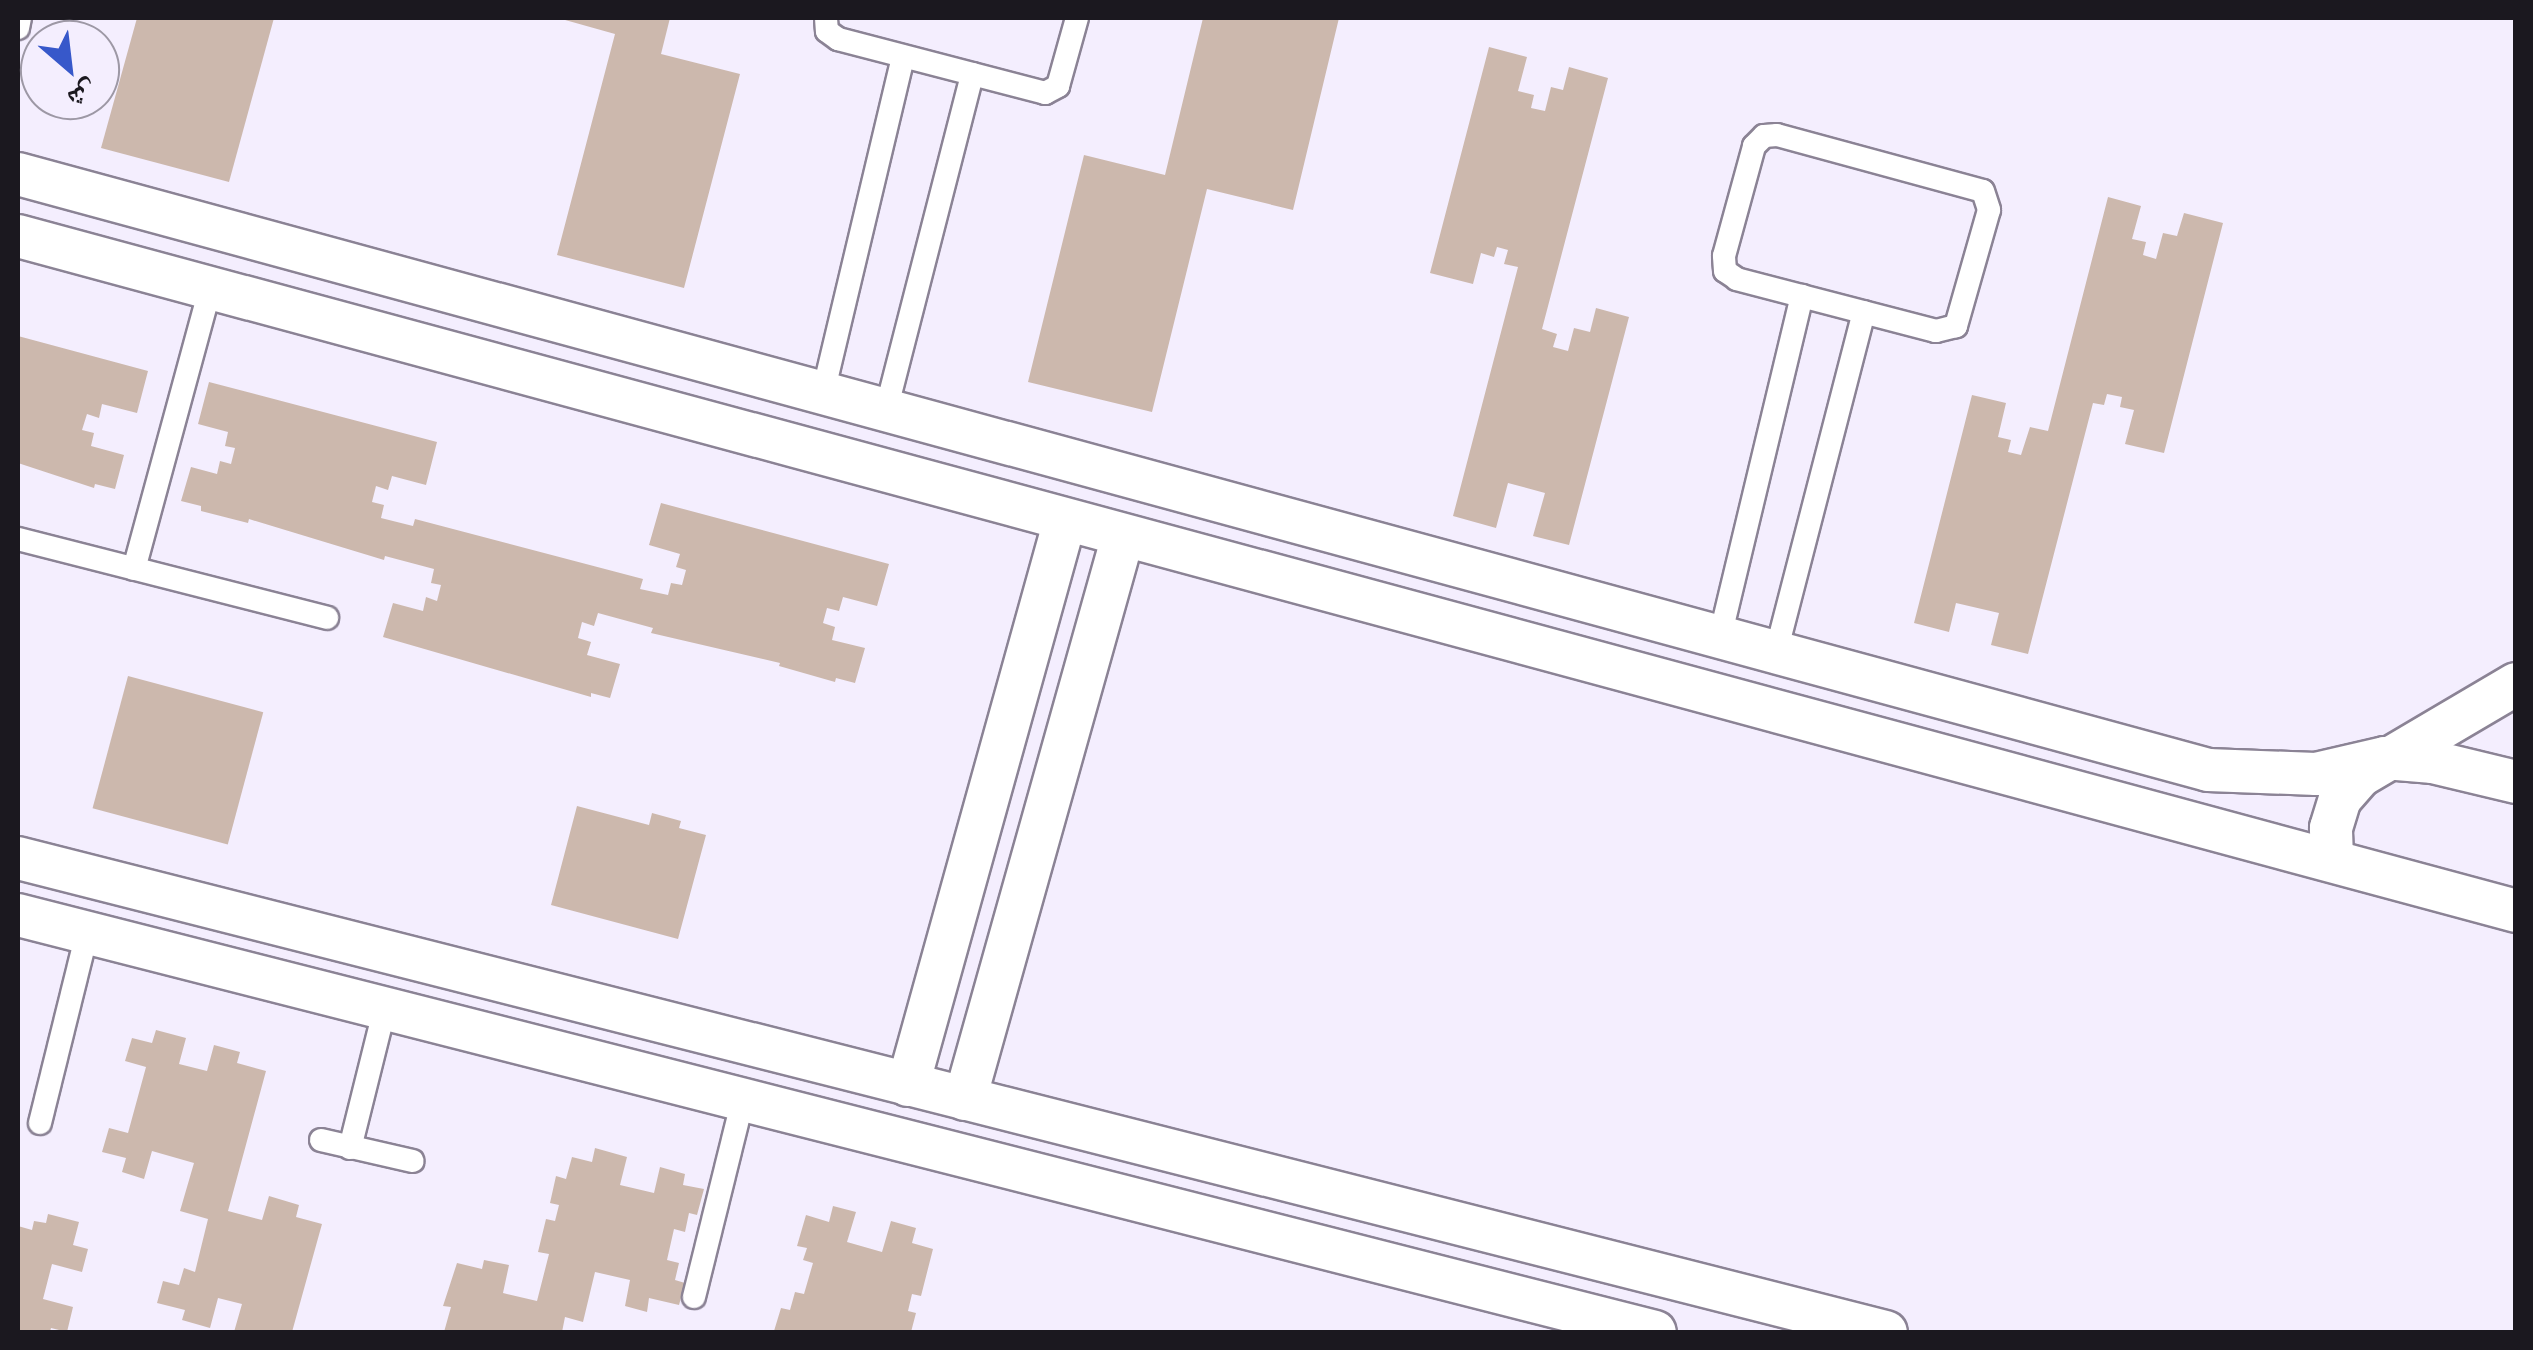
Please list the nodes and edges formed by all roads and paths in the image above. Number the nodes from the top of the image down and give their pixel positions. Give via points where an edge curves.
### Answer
1 (20, 18) edge
2 (826, 18) edge
3 (1077, 18) edge
4 (18, 28) edge
5 (903, 56) junction
6 (972, 74) junction
7 (18, 174) edge
8 (18, 236) edge
9 (210, 290) junction
10 (1802, 296) junction
11 (1864, 312) junction
12 (823, 393) junction
13 (886, 410) junction
14 (1064, 520) junction
15 (1123, 536) junction
16 (18, 540) edge
17 (134, 569) junction
18 (327, 618) dead end
19 (1720, 637) junction
20 (1776, 652) junction
21 (2516, 684) edge
22 (2385, 758) junction
23 (2516, 782) edge
24 (18, 858) edge
25 (2332, 859) junction
26 (100, 879) junction
27 (2514, 910) edge
28 (18, 915) edge
29 (87, 933) junction
30 (385, 1008) junction
31 (908, 1084) junction
32 (743, 1099) junction
33 (965, 1100) junction
34 (40, 1122) dead end
35 (321, 1140) dead end
36 (350, 1148) junction
37 (413, 1161) dead end
38 (694, 1297) dead end
39 (1655, 1332) edge
40 (1886, 1332) edge

1 - 4 lane
2 - 5 lane via 832,36
3 - 6 lane via 1052,91
5 - 6 lane
5 - 12 lane
6 - 13 lane
7 - 12 street
8 - 9 street
9 - 14 street
9 - 17 lane
10 - 11 lane
10 - 11 lane via 1725,271 1752,153 1764,136 1983,191 1988,210 1956,326 1943,333
10 - 19 lane
11 - 20 lane
12 - 13 street
13 - 19 street
14 - 15 street
14 - 31 street
15 - 25 street
15 - 33 street
16 - 17 lane
17 - 18 lane
19 - 20 street
20 - 22 street via 2208,770 2316,774
21 - 22 street
22 - 23 street
22 - 25 street via 2340,799 2330,828
24 - 26 street
25 - 27 street
26 - 29 street
26 - 31 street
28 - 29 street
29 - 30 street
29 - 34 lane
30 - 32 street
30 - 36 lane
31 - 33 street
32 - 38 lane
32 - 39 street
33 - 40 street
35 - 36 lane
36 - 37 lane

